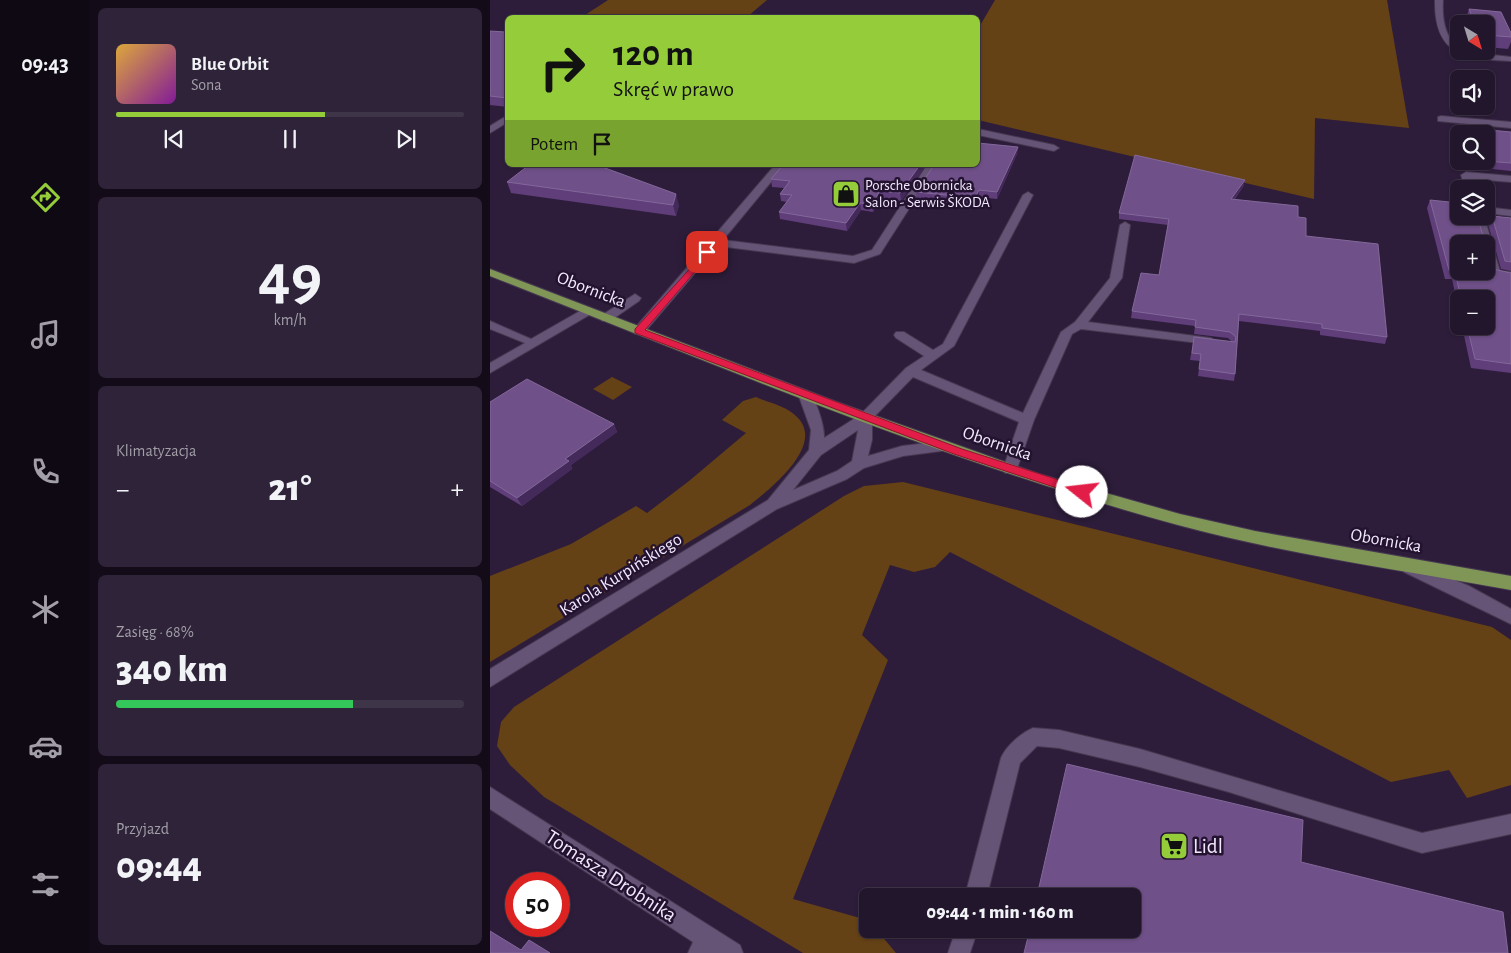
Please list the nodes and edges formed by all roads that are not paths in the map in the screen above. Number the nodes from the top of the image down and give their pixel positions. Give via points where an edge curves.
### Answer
1 (1439, 0) edge
2 (1450, 44) edge
3 (1495, 58) edge
4 (1511, 59) edge
5 (1441, 119) dead end
6 (505, 120) edge
7 (1511, 125) edge
8 (490, 130) edge
9 (980, 132) edge
10 (1054, 148) dead end
11 (778, 167) edge
12 (931, 167) edge
13 (1511, 179) edge
14 (1467, 180) edge
15 (1028, 195) dead end
16 (1495, 211) edge
17 (1511, 213) edge
18 (1481, 225) edge
19 (1125, 226) dead end
20 (716, 242) junction
21 (490, 272) edge
22 (1511, 276) edge
23 (635, 298) dead end
24 (587, 311) junction
25 (606, 318) junction
26 (490, 325) edge
27 (1079, 326) junction
28 (639, 331) junction
29 (900, 335) dead end
30 (525, 339) dead end
31 (1227, 344) edge
32 (933, 356) junction
33 (490, 369) edge
34 (911, 372) junction
35 (804, 394) junction
36 (865, 418) junction
37 (1028, 420) junction
38 (944, 446) junction
39 (816, 451) junction
40 (859, 464) junction
41 (1010, 469) junction
42 (772, 505) junction
43 (1406, 566) junction
44 (1511, 584) edge
45 (1511, 617) edge
46 (490, 679) edge
47 (490, 797) edge
48 (1511, 824) edge
49 (978, 888) edge
50 (964, 938) edge
51 (703, 946) edge
52 (732, 953) edge
53 (959, 953) edge

1 - 2 street via 1444,37
3 - 4 street
5 - 7 street
6 - 8 street
9 - 10 street
11 - 20 street
12 - 20 street via 876,252 866,257 854,260
13 - 14 street via 1466,175
15 - 32 street, Karola Kurpińskiego via 948,346
16 - 17 street
18 - 22 street via 1495,274
19 - 27 street via 1116,278
20 - 28 street
21 - 24 main road, Obornicka
23 - 25 street
24 - 25 main road, Obornicka
24 - 33 street
25 - 28 main road, Obornicka
26 - 30 street
27 - 31 street
27 - 37 street via 1067,332
28 - 35 main road, Obornicka
29 - 32 street
32 - 34 street, Karola Kurpińskiego
34 - 36 street, Karola Kurpińskiego
34 - 37 street
35 - 36 main road, Obornicka
35 - 39 street via 818,430
36 - 38 main road, Obornicka
36 - 39 street, Karola Kurpińskiego
36 - 40 street via 865,440
37 - 41 street
38 - 40 street, Karola Kurpińskiego via 902,451
38 - 41 main road, Obornicka
39 - 42 street, Karola Kurpińskiego
40 - 42 street, Karola Kurpińskiego via 842,475
41 - 43 main road, Obornicka via 1180,520 1255,538
42 - 46 street, Karola Kurpińskiego
43 - 44 main road, Obornicka
43 - 45 street
47 - 51 street, Tomasza Drobnika
48 - 49 street via 1422,843 1140,758 1033,736 1011,758
50 - 53 street
51 - 52 street, Tomasza Drobnika

